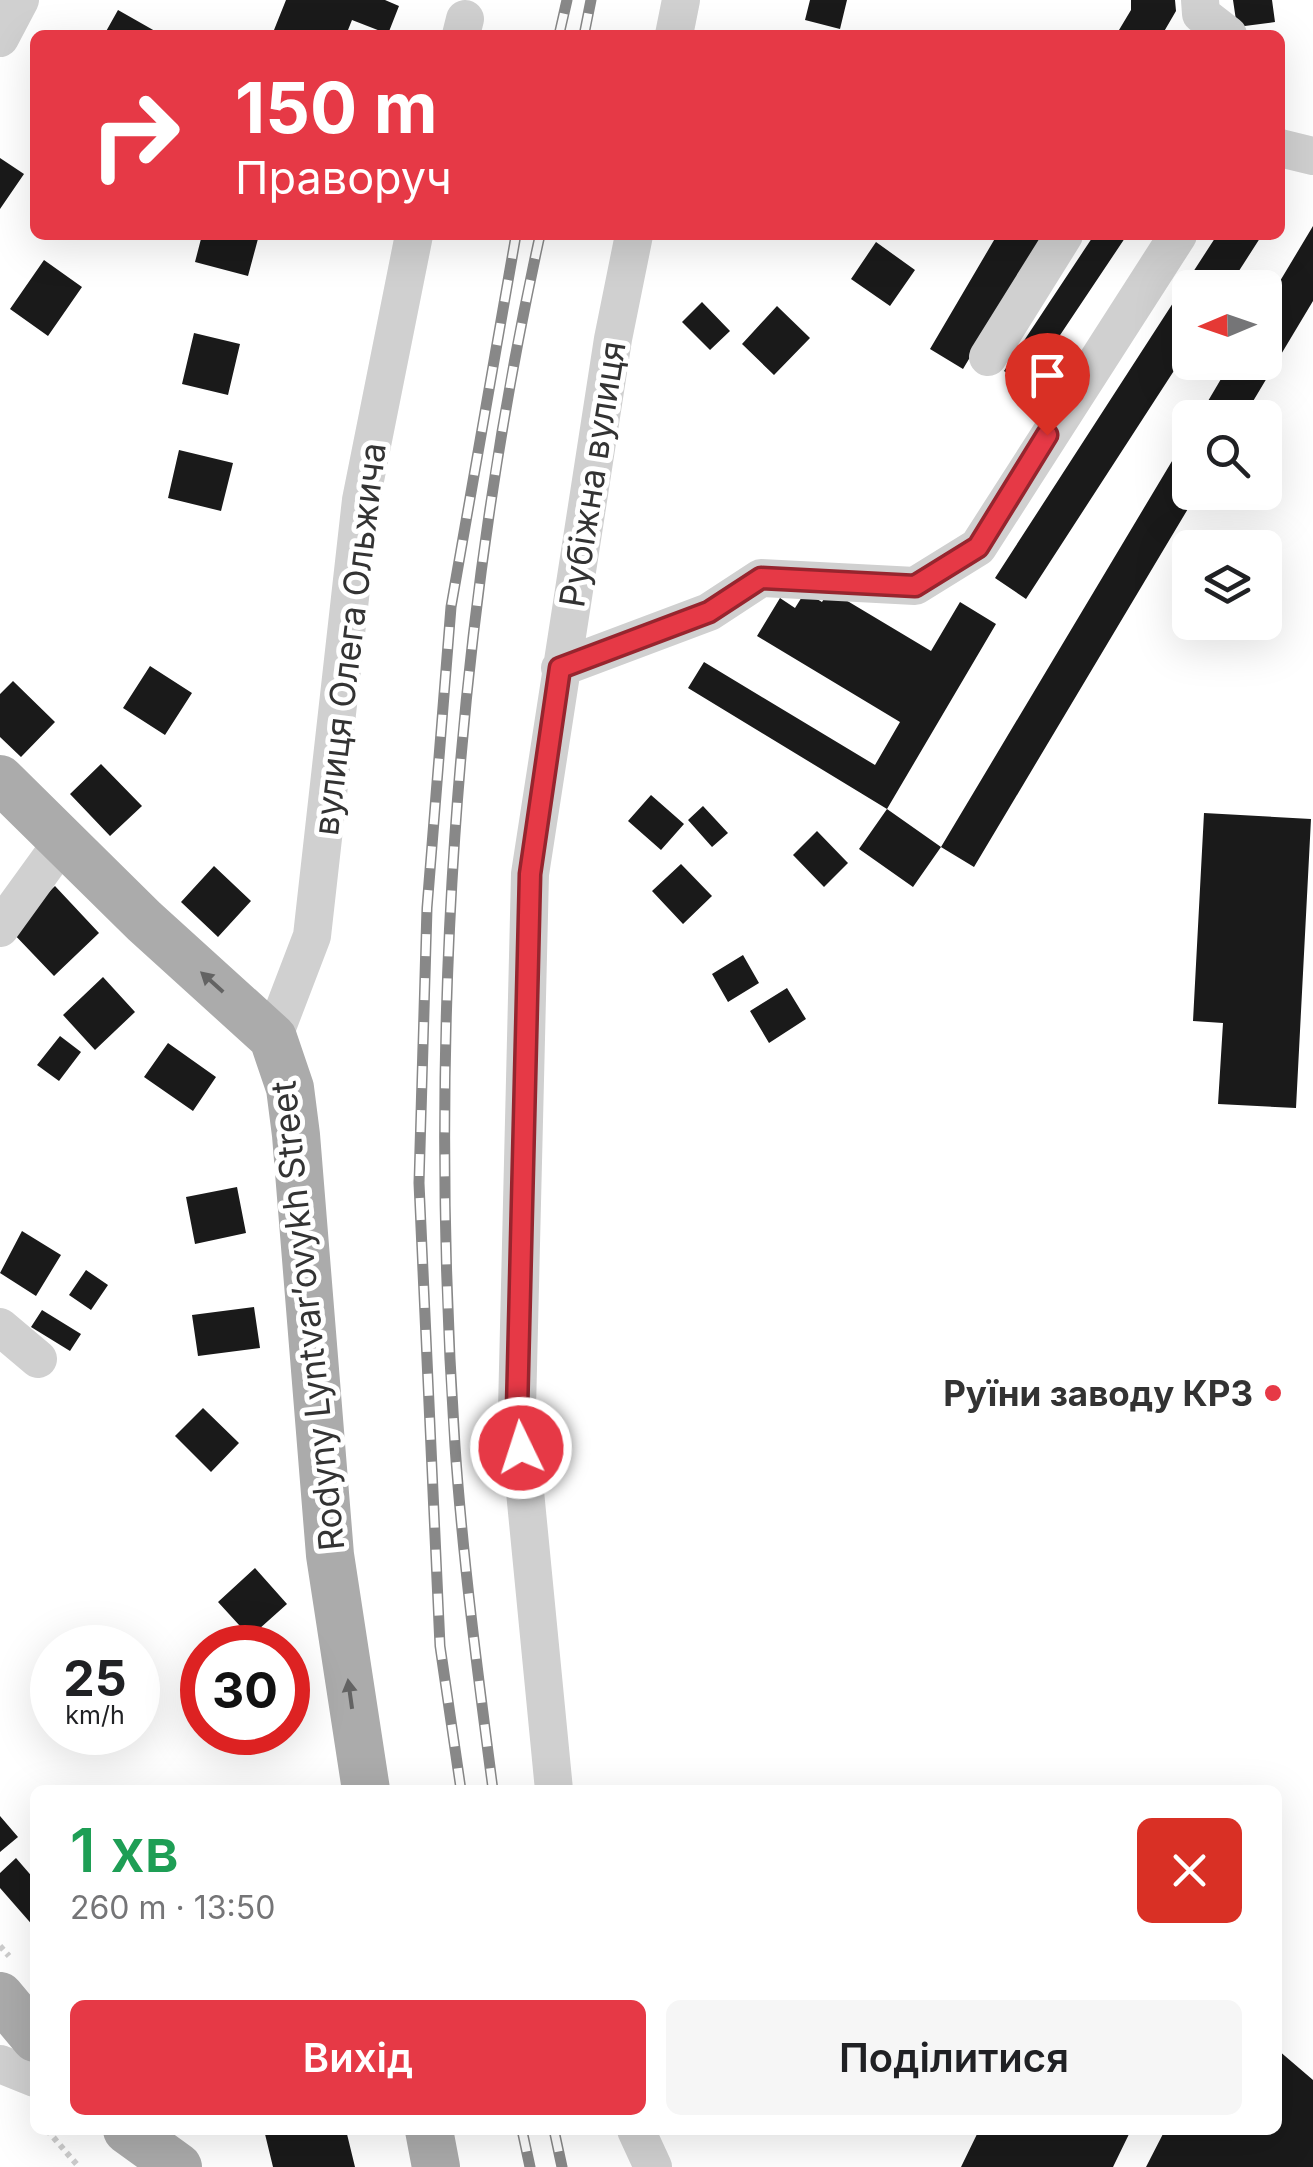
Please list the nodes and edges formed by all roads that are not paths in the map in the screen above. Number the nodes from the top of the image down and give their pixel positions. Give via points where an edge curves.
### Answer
1 (20, 0) edge
2 (681, 0) edge
3 (675, 30) edge
4 (0, 38) edge
5 (1285, 149) edge
6 (1313, 156) edge
7 (413, 240) edge
8 (633, 240) edge
9 (1061, 240) edge
10 (1175, 240) edge
11 (988, 356) dead end
12 (560, 668) junction
13 (0, 779) edge
14 (64, 841) junction
15 (0, 928) edge
16 (274, 1038) junction
17 (0, 1327) edge
18 (38, 1359) dead end
19 (365, 1785) edge
20 (554, 1785) edge
21 (0, 1996) edge
22 (30, 2032) edge
23 (0, 2064) edge
24 (30, 2076) edge
25 (134, 2135) edge
26 (430, 2135) edge
27 (638, 2135) edge
28 (178, 2167) edge
29 (436, 2167) edge
30 (653, 2167) edge

1 - 4 street
2 - 3 street
5 - 6 street
7 - 16 street, вулиця Олега Ольжича via 361,500 312,936
8 - 12 street, Рубіжна вулиця
9 - 11 street
10 - 12 street via 978,547 915,586 761,578 709,612
12 - 20 street, Рубіжна вулиця via 530,874 517,1410
13 - 14 main road, Rodyny Lyntvar’ovykh Street
14 - 15 street
16 -> 14 main road, Rodyny Lyntvar’ovykh Street
19 -> 16 main road, Rodyny Lyntvar’ovykh Street via 330,1555 296,1135
17 - 18 street
21 - 22 main road
23 - 24 street
25 - 28 main road
26 - 29 main road
27 - 30 street

